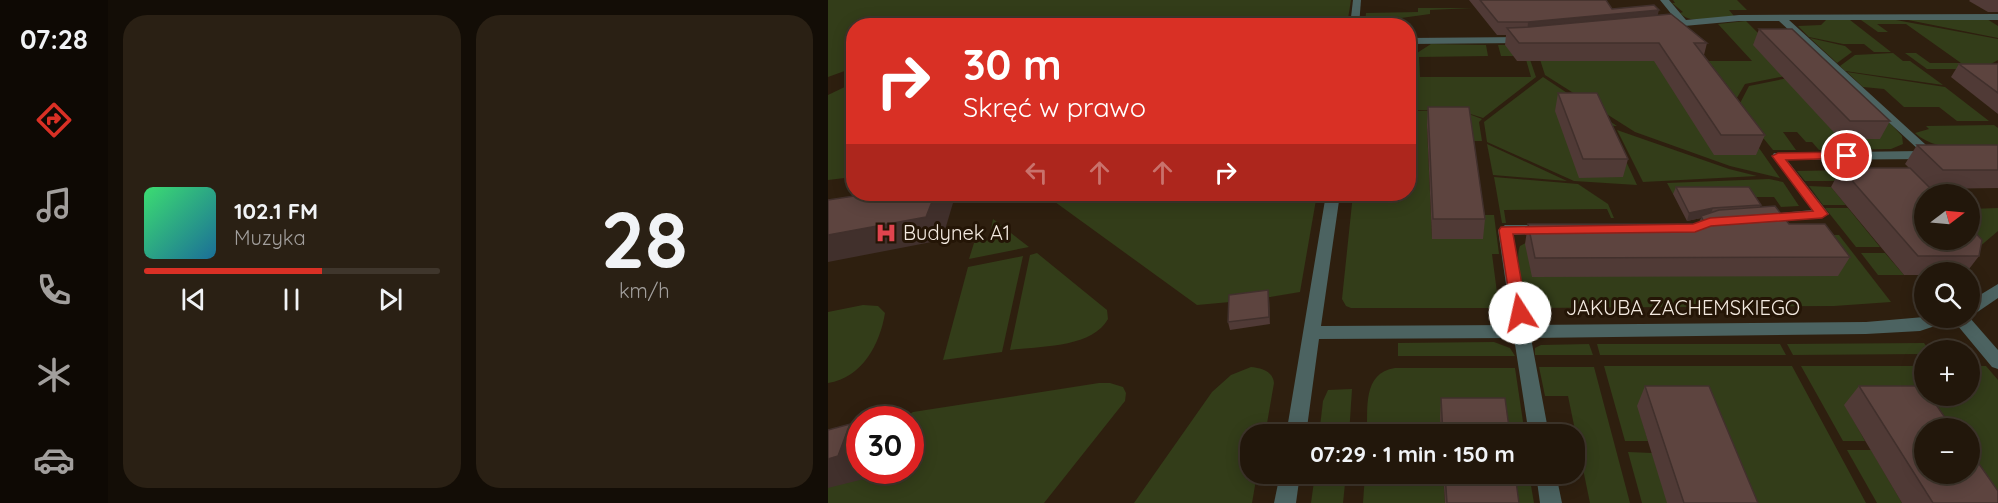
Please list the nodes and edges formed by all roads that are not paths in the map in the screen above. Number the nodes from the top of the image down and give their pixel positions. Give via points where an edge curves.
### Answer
1 (1357, 0) edge
2 (1664, 0) edge
3 (1998, 17) edge
4 (1355, 18) edge
5 (1781, 18) junction
6 (1684, 23) junction
7 (1653, 26) edge
8 (1539, 38) edge
9 (1416, 41) edge
10 (1332, 201) edge
11 (1755, 219) edge
12 (1562, 230) edge
13 (1998, 290) edge
14 (1980, 302) edge
15 (1914, 325) edge
16 (1969, 328) edge
17 (1522, 330) junction
18 (1311, 333) junction
19 (1998, 362) edge
20 (1298, 424) edge
21 (1537, 424) edge
22 (1289, 484) edge
23 (1548, 484) edge
24 (1286, 503) edge
25 (1551, 503) edge

1 - 4 street
2 - 6 street
3 - 5 street
5 - 6 street
5 - 11 street via 1937,155 1778,156 1822,214
6 - 7 street
8 - 9 street
10 - 18 street
12 - 17 street via 1505,230
13 - 14 street
15 - 17 street, JAKUBA ZACHEMSKIEGO
16 - 19 street
17 - 18 street, JAKUBA ZACHEMSKIEGO
17 - 21 street
18 - 20 street
22 - 24 street
23 - 25 street

